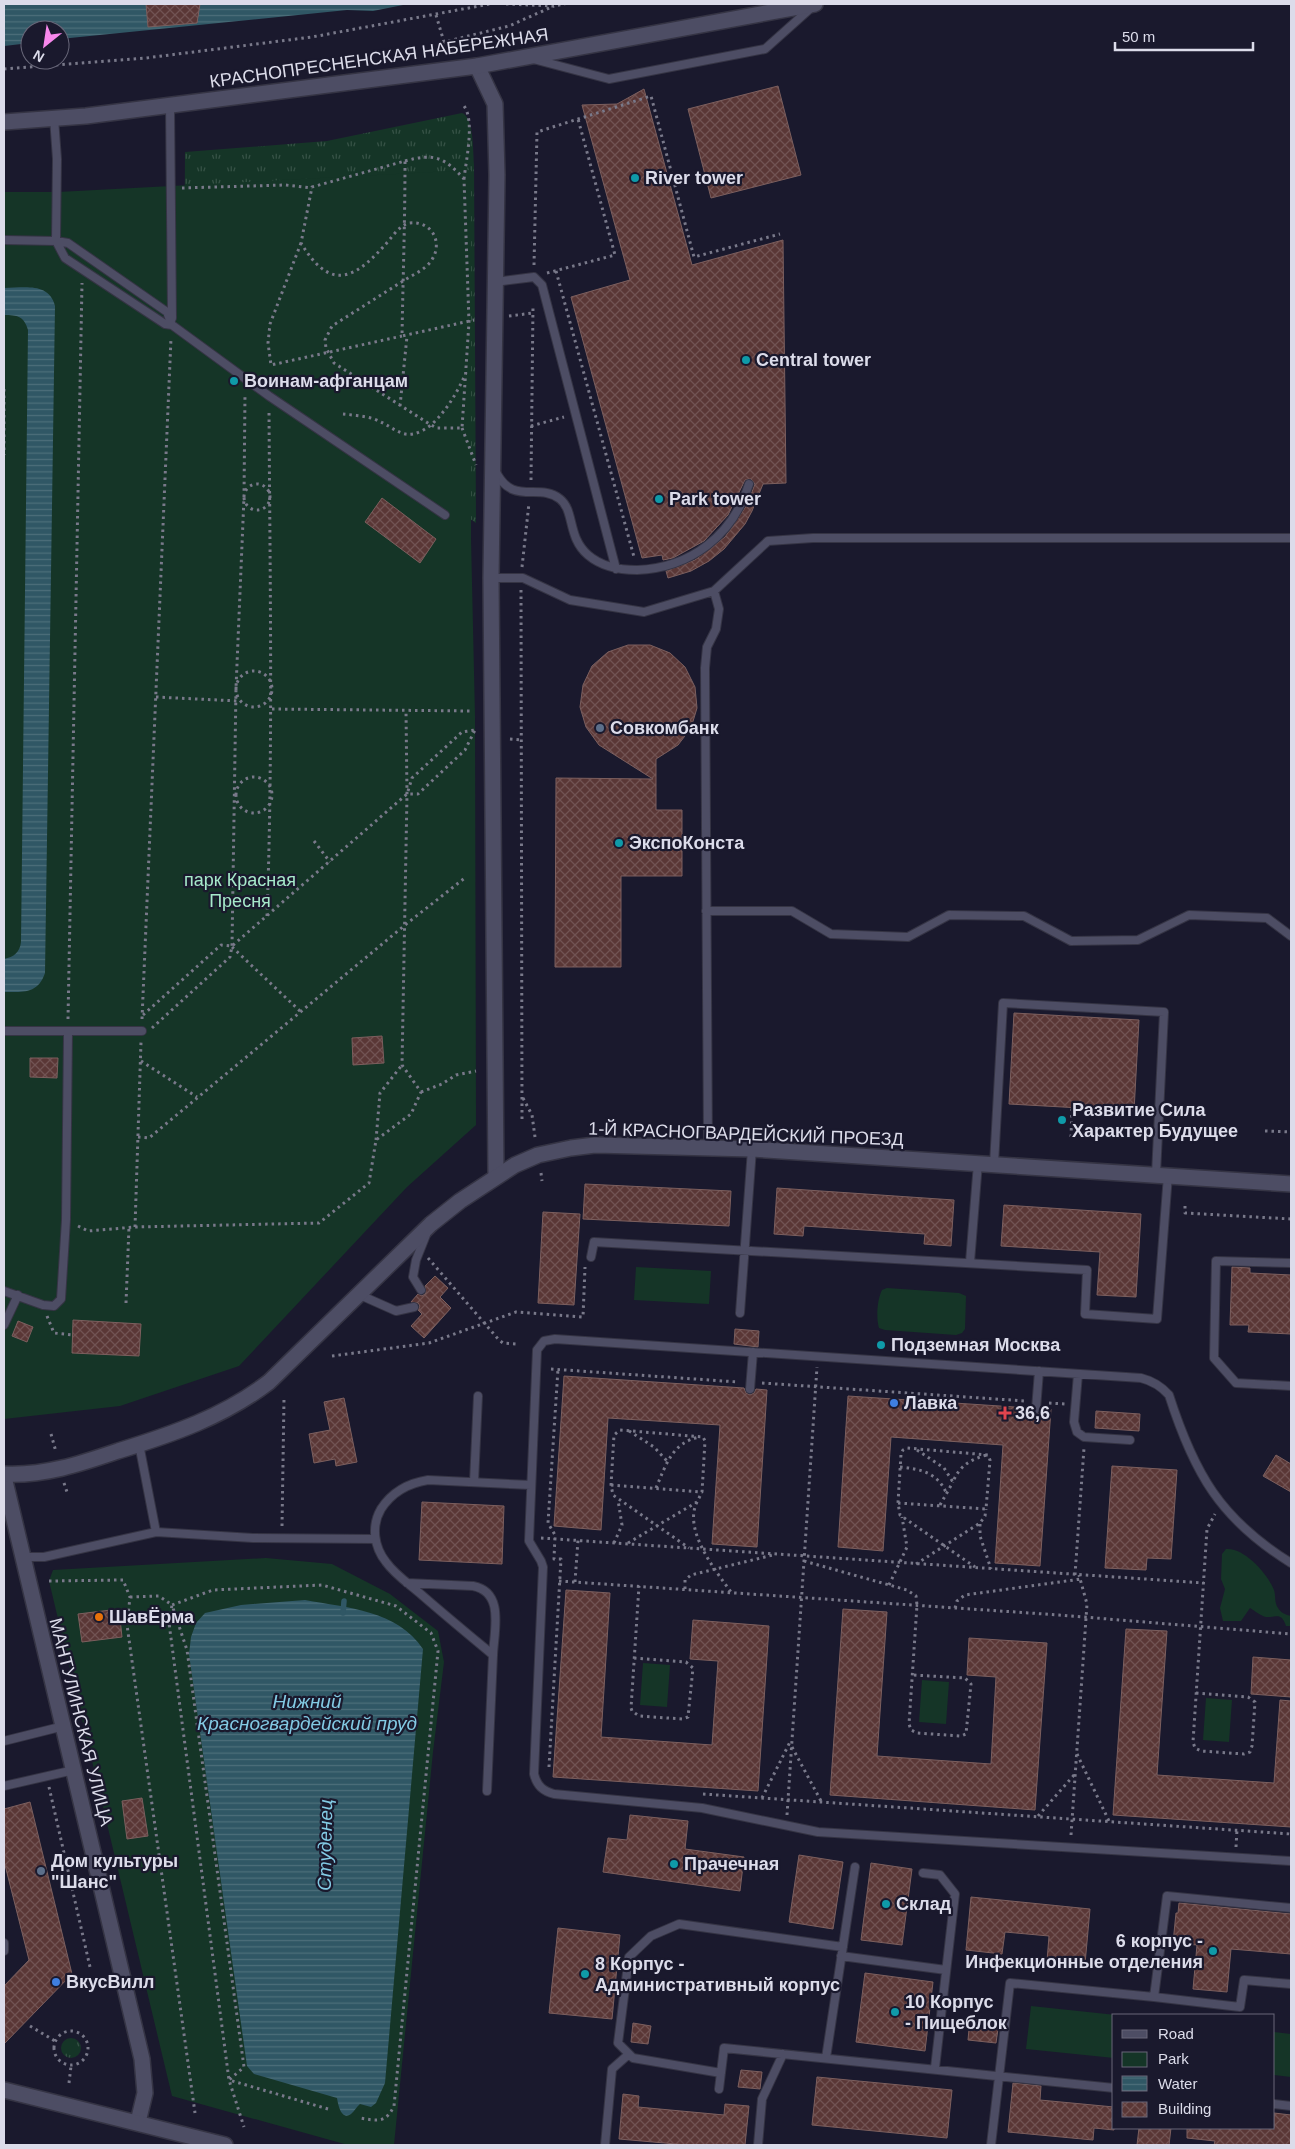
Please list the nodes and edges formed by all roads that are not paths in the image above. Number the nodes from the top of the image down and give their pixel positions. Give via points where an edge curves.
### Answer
1 (815, 4) edge
2 (525, 57) junction
3 (477, 66) junction
4 (170, 106) junction
5 (54, 118) junction
6 (4, 122) edge
7 (4, 240) edge
8 (56, 241) junction
9 (495, 282) junction
10 (172, 325) junction
11 (492, 460) junction
12 (749, 484) dead end
13 (445, 515) dead end
14 (1291, 538) edge
15 (616, 569) junction
16 (491, 578) junction
17 (714, 590) junction
18 (706, 910) junction
19 (1291, 936) edge
20 (4, 1031) edge
21 (142, 1031) road end
22 (68, 1032) junction
23 (708, 1148) junction
24 (752, 1149) junction
25 (978, 1162) junction
26 (994, 1164) junction
27 (1162, 1175) junction
28 (496, 1176) junction
29 (1291, 1184) edge
30 (430, 1224) junction
31 (745, 1250) junction
32 (591, 1257) road end
33 (970, 1262) junction
34 (1291, 1262) edge
35 (421, 1290) dead end
36 (4, 1291) edge
37 (360, 1294) junction
38 (18, 1296) junction
39 (414, 1307) dead end
40 (740, 1313) dead end
41 (4, 1325) edge
42 (753, 1352) junction
43 (1038, 1371) junction
44 (1078, 1374) junction
45 (751, 1386) road end
46 (1291, 1386) edge
47 (478, 1396) dead end
48 (1036, 1405) road end
49 (1130, 1440) dead end
50 (140, 1444) junction
51 (4, 1476) edge
52 (474, 1482) junction
53 (531, 1485) junction
54 (156, 1532) junction
55 (375, 1539) junction
56 (23, 1557) junction
57 (1291, 1563) edge
58 (407, 1583) junction
59 (493, 1655) junction
60 (64, 1726) junction
61 (4, 1741) edge
62 (74, 1770) junction
63 (4, 1786) edge
64 (487, 1791) dead end
65 (1291, 1862) edge
66 (855, 1867) dead end
67 (924, 1873) dead end
68 (1291, 1908) edge
69 (4, 1943) edge
70 (843, 1947) junction
71 (4, 1951) edge
72 (842, 1956) junction
73 (946, 1970) junction
74 (1291, 1984) edge
75 (1154, 1997) junction
76 (629, 2054) junction
77 (783, 2054) junction
78 (826, 2058) junction
79 (936, 2068) junction
80 (721, 2073) junction
81 (999, 2076) junction
82 (1112, 2088) edge
83 (719, 2089) dead end
84 (4, 2090) edge
85 (1275, 2104) edge
86 (1291, 2106) edge
87 (138, 2122) junction
88 (190, 2140) edge
89 (225, 2145) edge
90 (605, 2145) edge
91 (758, 2145) edge
92 (991, 2145) edge

1 - 2 street, КРАСНОПРЕСНЕНСКАЯ НАБЕРЕЖНАЯ
1 - 2 lane via 765,49 609,79
2 - 3 street, КРАСНОПРЕСНЕНСКАЯ НАБЕРЕЖНАЯ
3 - 4 street, КРАСНОПРЕСНЕНСКАЯ НАБЕРЕЖНАЯ
3 - 9 street via 495,104
4 - 5 street, КРАСНОПРЕСНЕНСКАЯ НАБЕРЕЖНАЯ
4 - 10 lane
5 - 6 street, КРАСНОПРЕСНЕНСКАЯ НАБЕРЕЖНАЯ
5 - 8 lane
7 - 8 lane
8 - 10 lane via 65,258 165,324
8 - 10 lane via 68,243 167,312
9 - 11 street
9 - 15 lane via 534,277 542,285
10 - 13 lane via 269,396
11 - 15 lane via 496,473 516,491 550,494 559,498 567,507 572,532 579,546 595,561
11 - 16 street
12 - 15 lane via 731,522 706,548 661,567
14 - 17 lane via 813,538 768,541
16 - 17 lane via 521,578 570,600 644,612
16 - 28 street
17 - 18 lane via 719,609 704,668
18 - 19 lane via 792,911 831,934 908,937 949,915 1024,916 1071,940 1138,940 1189,915 1267,918
18 - 23 lane
20 - 22 lane
21 - 22 lane
22 - 38 lane via 66,1220 61,1298 54,1306
23 - 24 street, 1-Й КРАСНОГВАРДЕЙСКИЙ ПРОЕЗД
23 - 28 street, 1-Й КРАСНОГВАРДЕЙСКИЙ ПРОЕЗД via 595,1145 571,1148 538,1155
24 - 25 street, 1-Й КРАСНОГВАРДЕЙСКИЙ ПРОЕЗД
24 - 31 lane
25 - 26 street, 1-Й КРАСНОГВАРДЕЙСКИЙ ПРОЕЗД
25 - 33 lane
26 - 27 street, 1-Й КРАСНОГВАРДЕЙСКИЙ ПРОЕЗД
26 - 27 lane via 1003,1003 1164,1012
27 - 29 street, 1-Й КРАСНОГВАРДЕЙСКИЙ ПРОЕЗД
27 - 33 lane via 1157,1319 1085,1314 1088,1270
28 - 30 street, 1-Й КРАСНОГВАРДЕЙСКИЙ ПРОЕЗД
30 - 35 lane via 413,1277
30 - 37 street, 1-Й КРАСНОГВАРДЕЙСКИЙ ПРОЕЗД
31 - 32 lane via 594,1242
31 - 33 lane
31 - 40 lane
34 - 46 lane via 1216,1261 1214,1358 1236,1383
36 - 38 lane
37 - 39 lane via 396,1311
37 - 50 street, 1-Й КРАСНОГВАРДЕЙСКИЙ ПРОЕЗД via 245,1401 216,1416
38 - 41 lane
42 - 43 lane
42 - 45 lane
42 - 53 lane via 544,1341 537,1350
43 - 44 lane
43 - 48 lane
44 - 49 lane via 1075,1428 1080,1435
44 - 57 lane via 1141,1378 1162,1388 1169,1395 1202,1477 1221,1505 1257,1540
47 - 52 lane
50 - 51 street, 1-Й КРАСНОГВАРДЕЙСКИЙ ПРОЕЗД via 61,1470
50 - 54 lane
51 - 56 street, МАНТУЛИНСКАЯ УЛИЦА
52 - 53 lane
52 - 55 lane via 428,1480 406,1486 391,1497 379,1514
53 - 65 lane via 529,1537 543,1567 534,1774 542,1789 554,1794 702,1808 818,1832
54 - 55 lane
54 - 56 lane via 44,1557
55 - 58 lane via 386,1562
56 - 60 street, МАНТУЛИНСКАЯ УЛИЦА
58 - 59 lane
58 - 59 lane via 473,1586 488,1592 495,1604
59 - 64 lane
60 - 61 lane
60 - 62 street, МАНТУЛИНСКАЯ УЛИЦА
62 - 63 lane
62 - 87 street, МАНТУЛИНСКАЯ УЛИЦА via 142,2059 145,2093
66 - 70 lane
67 - 73 lane via 940,1875 955,1894
68 - 75 lane via 1167,1896
69 - 71 lane
70 - 72 lane
70 - 76 lane via 679,1924 650,1936 629,1957 618,2043
72 - 73 lane
72 - 78 lane
73 - 79 lane
74 - 75 lane via 1244,1980 1240,2008
75 - 81 lane via 1010,1983
76 - 80 lane via 633,2058
76 - 90 lane via 612,2069
77 - 78 lane
77 - 80 lane via 724,2048
77 - 91 lane via 762,2098
78 - 79 lane
79 - 81 lane
80 - 83 lane
81 - 82 lane
81 - 92 lane
84 - 87 street
85 - 86 lane
87 - 88 street
88 - 89 street

